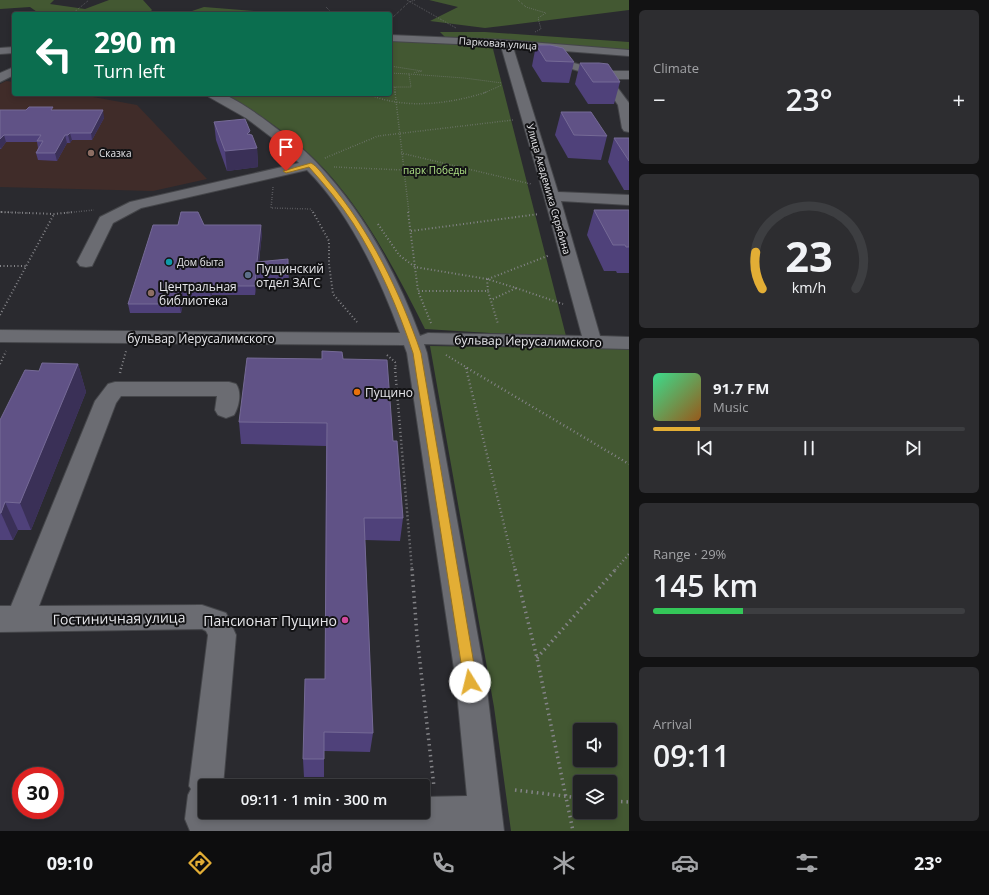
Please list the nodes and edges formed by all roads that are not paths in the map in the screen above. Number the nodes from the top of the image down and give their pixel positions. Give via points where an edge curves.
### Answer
1 (392, 38) edge
2 (12, 50) edge
3 (0, 52) edge
4 (518, 53) junction
5 (629, 53) edge
6 (12, 54) edge
7 (0, 68) edge
8 (12, 69) edge
9 (12, 70) edge
10 (603, 75) junction
11 (629, 75) edge
12 (0, 78) edge
13 (217, 96) edge
14 (629, 128) edge
15 (317, 162) junction
16 (552, 196) junction
17 (629, 200) edge
18 (86, 262) dead end
19 (433, 335) road end
20 (591, 335) dead end
21 (0, 336) edge
22 (402, 339) dead end
23 (629, 343) edge
24 (226, 410) dead end
25 (10, 619) edge
26 (207, 779) edge
27 (430, 815) edge
28 (486, 822) edge

1 - 4 street, Парковая улица
2 - 3 street
3 - 6 street
4 - 5 street, Парковая улица
4 - 10 street
4 - 16 street, Улица Академика Скрябина
7 - 8 street
9 - 12 street
10 - 11 street
10 - 14 street via 624,105
13 - 15 street via 261,121
15 - 18 street via 136,205 106,220
15 - 28 street via 332,189 356,222 379,264 398,303 417,353 470,682
16 - 17 street
16 - 20 street, Улица Академика Скрябина
19 - 23 street, бульвар Иерусалимского
21 - 22 street, бульвар Иерусалимского
24 - 25 street via 229,389 115,389 106,401
25 - 26 street, Гостиничная улица via 202,617 216,622 222,635
27 - 28 street

